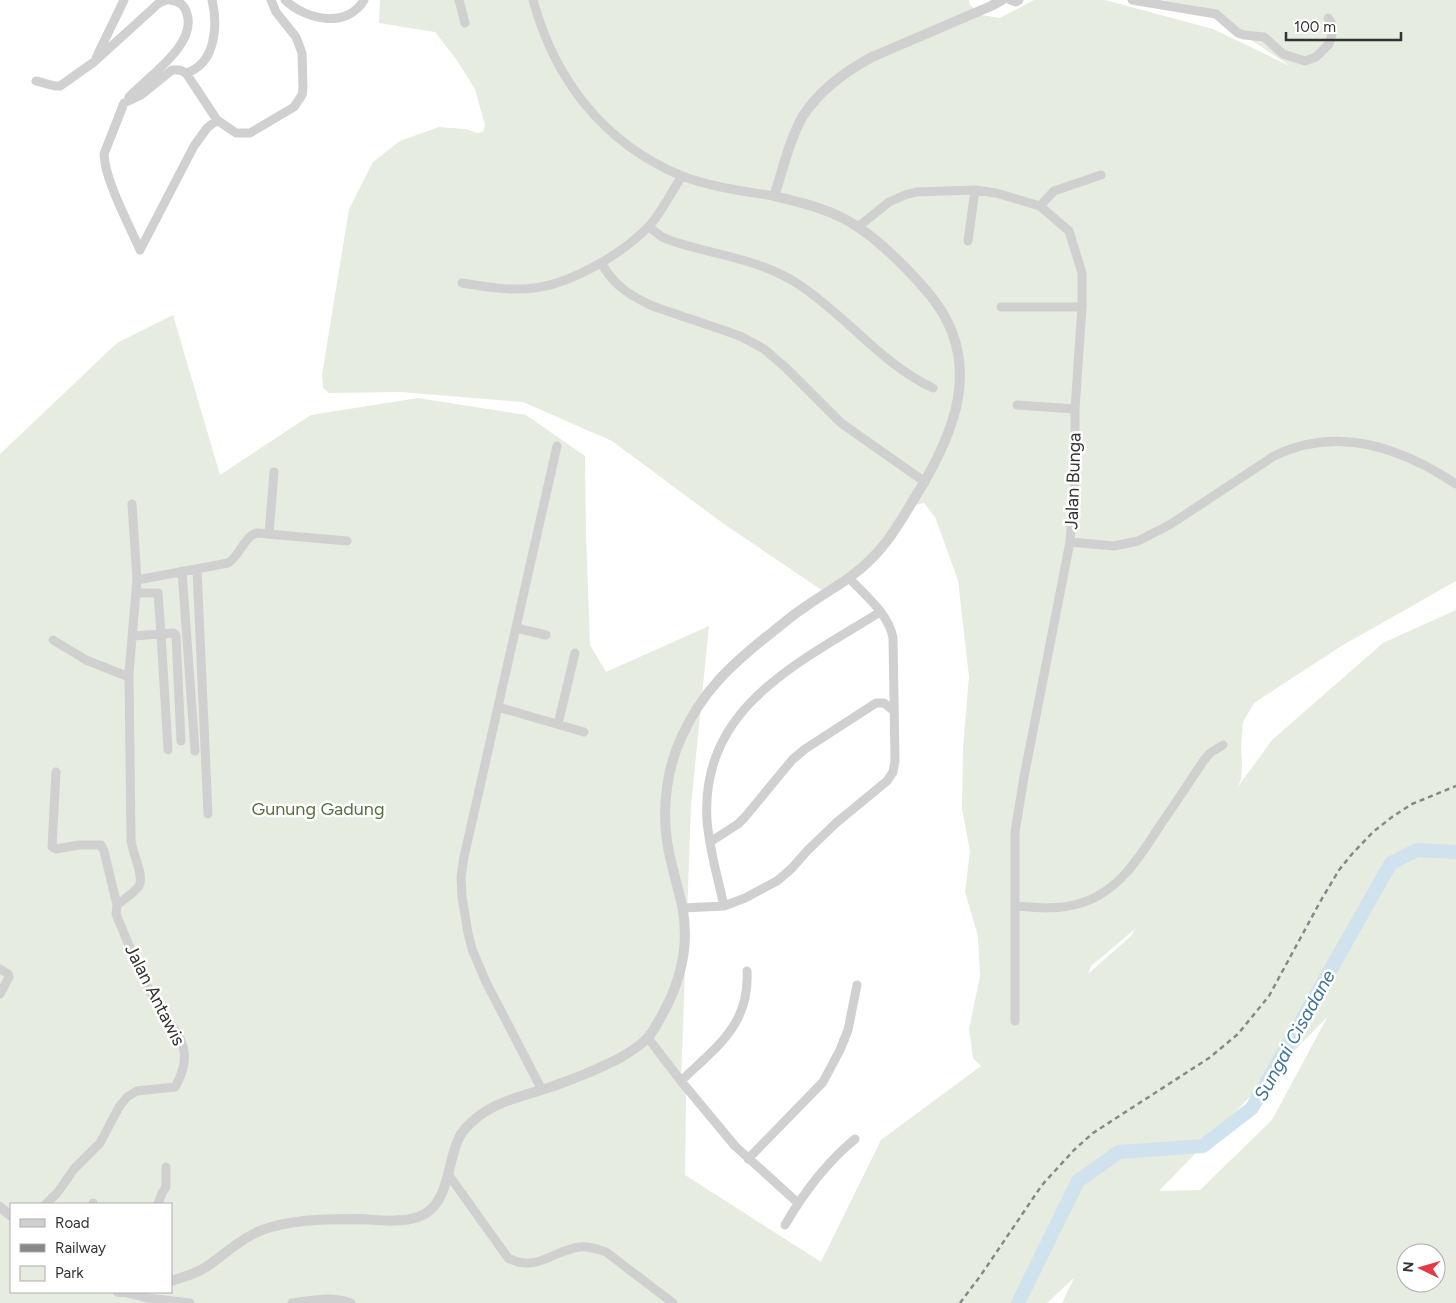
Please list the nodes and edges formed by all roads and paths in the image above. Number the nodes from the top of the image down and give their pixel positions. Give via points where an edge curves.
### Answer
1 (124, 0) edge
2 (166, 0) edge
3 (170, 0) edge
4 (212, 0) edge
5 (271, 0) edge
6 (285, 0) edge
7 (364, 0) edge
8 (460, 0) edge
9 (533, 0) edge
10 (1002, 0) edge
11 (1010, 0) edge
12 (1019, 0) edge
13 (1132, 0) edge
14 (1328, 18) dead end
15 (465, 23) dead end
16 (94, 62) junction
17 (186, 73) junction
18 (36, 81) dead end
19 (124, 104) junction
20 (217, 120) junction
21 (1101, 175) dead end
22 (682, 176) junction
23 (975, 190) junction
24 (774, 196) junction
25 (1040, 206) junction
26 (649, 226) junction
27 (858, 227) junction
28 (968, 241) dead end
29 (602, 264) junction
30 (462, 283) dead end
31 (1001, 307) dead end
32 (1082, 307) junction
33 (933, 388) dead end
34 (1017, 405) dead end
35 (1075, 409) junction
36 (557, 446) dead end
37 (274, 472) dead end
38 (925, 482) junction
39 (1456, 484) edge
40 (132, 504) dead end
41 (269, 534) junction
42 (347, 541) dead end
43 (1070, 542) junction
44 (197, 569) junction
45 (182, 571) junction
46 (849, 578) junction
47 (137, 580) junction
48 (136, 593) junction
49 (880, 612) junction
50 (516, 628) junction
51 (161, 634) junction
52 (546, 635) dead end
53 (133, 636) junction
54 (52, 640) dead end
55 (575, 652) dead end
56 (129, 677) junction
57 (498, 708) junction
58 (894, 711) junction
59 (558, 724) junction
60 (584, 732) dead end
61 (181, 741) dead end
62 (1223, 745) dead end
63 (168, 750) dead end
64 (194, 751) dead end
65 (56, 772) dead end
66 (208, 814) dead end
67 (710, 842) junction
68 (117, 905) junction
69 (724, 906) junction
70 (1016, 906) junction
71 (683, 908) junction
72 (0, 969) edge
73 (747, 971) dead end
74 (857, 985) dead end
75 (0, 994) edge
76 (1015, 1021) dead end
77 (648, 1038) junction
78 (681, 1081) junction
79 (542, 1090) junction
80 (855, 1139) dead end
81 (748, 1159) junction
82 (166, 1167) dead end
83 (448, 1174) junction
84 (47, 1203) edge
85 (158, 1203) edge
86 (798, 1203) junction
87 (785, 1225) dead end
88 (172, 1281) edge
89 (129, 1293) edge
90 (190, 1303) edge
91 (292, 1303) edge
92 (351, 1303) edge
93 (673, 1303) edge

1 - 16 street
2 - 16 street
3 - 19 street via 179,2 186,10 189,23 186,37
4 - 17 street via 216,21 210,51 200,65
5 - 20 street via 299,44 302,95 294,107 250,134 236,134
6 - 7 street via 302,12 335,18 355,12
8 - 15 street
9 - 22 street via 552,53 564,76 589,109 625,143
10 - 24 street via 872,57 839,78 804,116
11 - 12 street
13 - 14 street via 1216,14 1238,33 1264,36 1283,54 1305,61 1316,57 1329,44 1332,34
16 - 18 street via 60,86
17 - 19 street via 169,71
17 - 20 street
19 - 20 street via 104,154 104,162 140,250 194,146
21 - 25 street via 1054,190
22 - 24 street
22 - 26 street
23 - 25 street, Jalan Bunga
23 - 27 street, Jalan Bunga via 905,195 889,202
23 - 28 street
24 - 27 street via 811,205
25 - 32 street, Jalan Bunga via 1069,231 1082,273
26 - 29 street
26 - 33 street via 672,242 751,262 796,282 837,313 900,369
27 - 38 street via 918,280 938,304 957,350 960,398 949,435
29 - 30 street via 535,288
29 - 38 street via 618,285 641,301 734,334 764,349 841,423
31 - 32 street
32 - 35 street, Jalan Bunga
34 - 35 street
35 - 43 street, Jalan Bunga
36 - 50 street
37 - 41 street
38 - 46 street via 886,542
39 - 43 street, Jalan Bunga via 1432,468 1381,446 1314,443 1274,456 1171,524 1138,541 1114,546
40 - 47 street
41 - 42 street
41 - 44 street via 253,534 228,563
43 - 70 street via 1024,777 1016,832
44 - 45 street
44 - 66 street
45 - 47 street
45 - 64 street
46 - 49 street
46 - 71 street via 736,661 711,687 693,713 673,760 665,818 668,848
47 - 48 street
48 - 51 street via 155,592 159,595
48 - 53 street
49 - 58 street via 889,623 893,638
49 - 67 street via 776,679 731,725 709,783 707,820
50 - 52 street
50 - 57 street
51 - 53 street
51 - 61 street via 176,635
51 - 63 street
53 - 56 street
54 - 56 street via 86,660
55 - 59 street
56 - 68 street via 131,844 141,880 138,887
57 - 59 street
57 - 79 street via 464,857 461,877 464,917 472,949 486,982
58 - 67 street via 884,703 873,704 805,749 782,771 746,817
58 - 69 street via 895,761 887,781 836,823 777,881
59 - 60 street
62 - 70 street via 1204,760 1139,858 1109,888 1091,900 1073,905 1048,908
65 - 68 street via 52,848 101,845
67 - 69 street
68 - 84 street, Jalan Antawis via 116,914 148,987 181,1040 183,1071 175,1087 137,1091 127,1097 100,1143 70,1173
69 - 71 street
70 - 76 street
71 - 77 street via 681,970 675,991
72 - 75 street via 9,977
73 - 78 street via 747,991 735,1024
74 - 81 street via 848,1030 823,1082
77 - 78 street
77 - 79 street via 625,1055 588,1074
78 - 81 street
79 - 83 street via 517,1097 481,1114 464,1129 456,1142
80 - 86 street via 832,1160
81 - 86 street
82 - 85 street via 166,1187
83 - 88 street via 436,1204 420,1216 386,1220 321,1219 276,1225 243,1239 197,1272
83 - 93 street via 508,1258 531,1264 581,1247 598,1249
86 - 87 street
89 - 90 street
91 - 92 street via 331,1298

